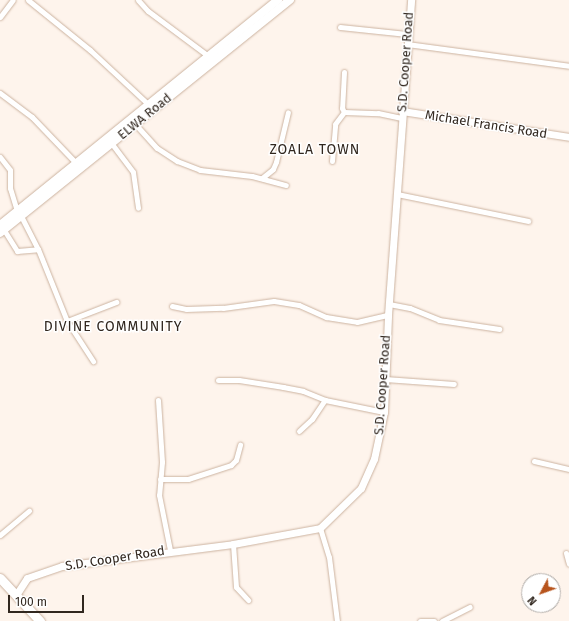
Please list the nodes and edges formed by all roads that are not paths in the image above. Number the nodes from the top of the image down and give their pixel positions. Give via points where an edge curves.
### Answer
1 (13, 0) edge
2 (28, 0) edge
3 (138, 0) edge
4 (278, 0) edge
5 (290, 0) edge
6 (411, 0) edge
7 (0, 17) edge
8 (340, 27) dead end
9 (408, 34) junction
10 (407, 44) junction
11 (212, 58) junction
12 (569, 66) edge
13 (344, 72) dead end
14 (0, 93) edge
15 (149, 105) junction
16 (288, 112) dead end
17 (344, 112) junction
18 (402, 115) junction
19 (136, 125) junction
20 (569, 137) edge
21 (112, 144) junction
22 (0, 157) edge
23 (332, 161) dead end
24 (77, 164) junction
25 (262, 178) junction
26 (286, 185) dead end
27 (397, 194) junction
28 (138, 208) dead end
29 (19, 214) junction
30 (528, 221) dead end
31 (1, 230) edge
32 (38, 249) junction
33 (116, 302) dead end
34 (389, 304) junction
35 (172, 306) dead end
36 (388, 315) junction
37 (67, 321) junction
38 (499, 329) dead end
39 (93, 361) dead end
40 (218, 380) dead end
41 (385, 380) junction
42 (454, 384) dead end
43 (158, 400) dead end
44 (325, 400) junction
45 (384, 412) junction
46 (299, 431) dead end
47 (240, 445) dead end
48 (534, 461) dead end
49 (569, 469) edge
50 (160, 480) junction
51 (29, 511) dead end
52 (320, 528) junction
53 (0, 535) edge
54 (233, 544) junction
55 (170, 550) junction
56 (566, 553) dead end
57 (569, 564) edge
58 (0, 578) edge
59 (16, 595) junction
60 (248, 600) dead end
61 (470, 607) dead end
62 (36, 620) edge
63 (338, 621) edge
64 (420, 621) edge
65 (434, 621) edge
66 (442, 621) edge

1 - 7 street
2 - 15 street via 90,50
3 - 11 street via 148,11
4 - 11 main road, ELWA Road
5 - 11 main road, ELWA Road
6 - 9 street, S.D. Cooper Road
8 - 9 street
9 - 10 street, S.D. Cooper Road
10 - 12 street
10 - 18 street, S.D. Cooper Road
11 - 15 main road, ELWA Road
11 - 19 main road, ELWA Road
13 - 17 street
14 - 24 street via 32,117
15 - 24 main road, ELWA Road
16 - 25 street via 276,162 273,169
17 - 18 street
17 - 23 street via 335,124
18 - 20 street, Michael Francis Road
18 - 27 street, S.D. Cooper Road
19 - 21 main road, ELWA Road
19 - 25 street via 157,148 177,161 214,173
21 - 28 street via 133,172
21 - 29 main road, ELWA Road
22 - 29 street via 10,170 10,188
24 - 29 main road, ELWA Road
25 - 26 street
27 - 30 street
27 - 34 street, S.D. Cooper Road
29 - 31 main road, ELWA Road
29 - 32 street
31 - 32 street via 17,251
32 - 37 street
33 - 37 street
34 - 36 street, S.D. Cooper Road
34 - 38 street via 410,308 439,320
35 - 36 street via 186,309 223,308 274,301 299,305 326,317 358,322
36 - 41 street, S.D. Cooper Road
37 - 39 street
40 - 44 street via 239,380 288,388
41 - 42 street
41 - 45 street, S.D. Cooper Road
43 - 50 street via 162,462
44 - 45 street
44 - 46 street via 312,419
45 - 52 street, S.D. Cooper Road via 374,459 361,488
47 - 50 street via 236,460 231,465 188,479
48 - 49 street
50 - 55 street via 159,495
51 - 53 street
52 - 54 street, S.D. Cooper Road
52 - 63 street via 329,557
54 - 55 street, S.D. Cooper Road
54 - 60 street via 236,587
55 - 59 street, S.D. Cooper Road via 62,566 27,578
56 - 57 street
58 - 59 highway
59 - 62 highway
61 - 66 street
64 - 65 street

